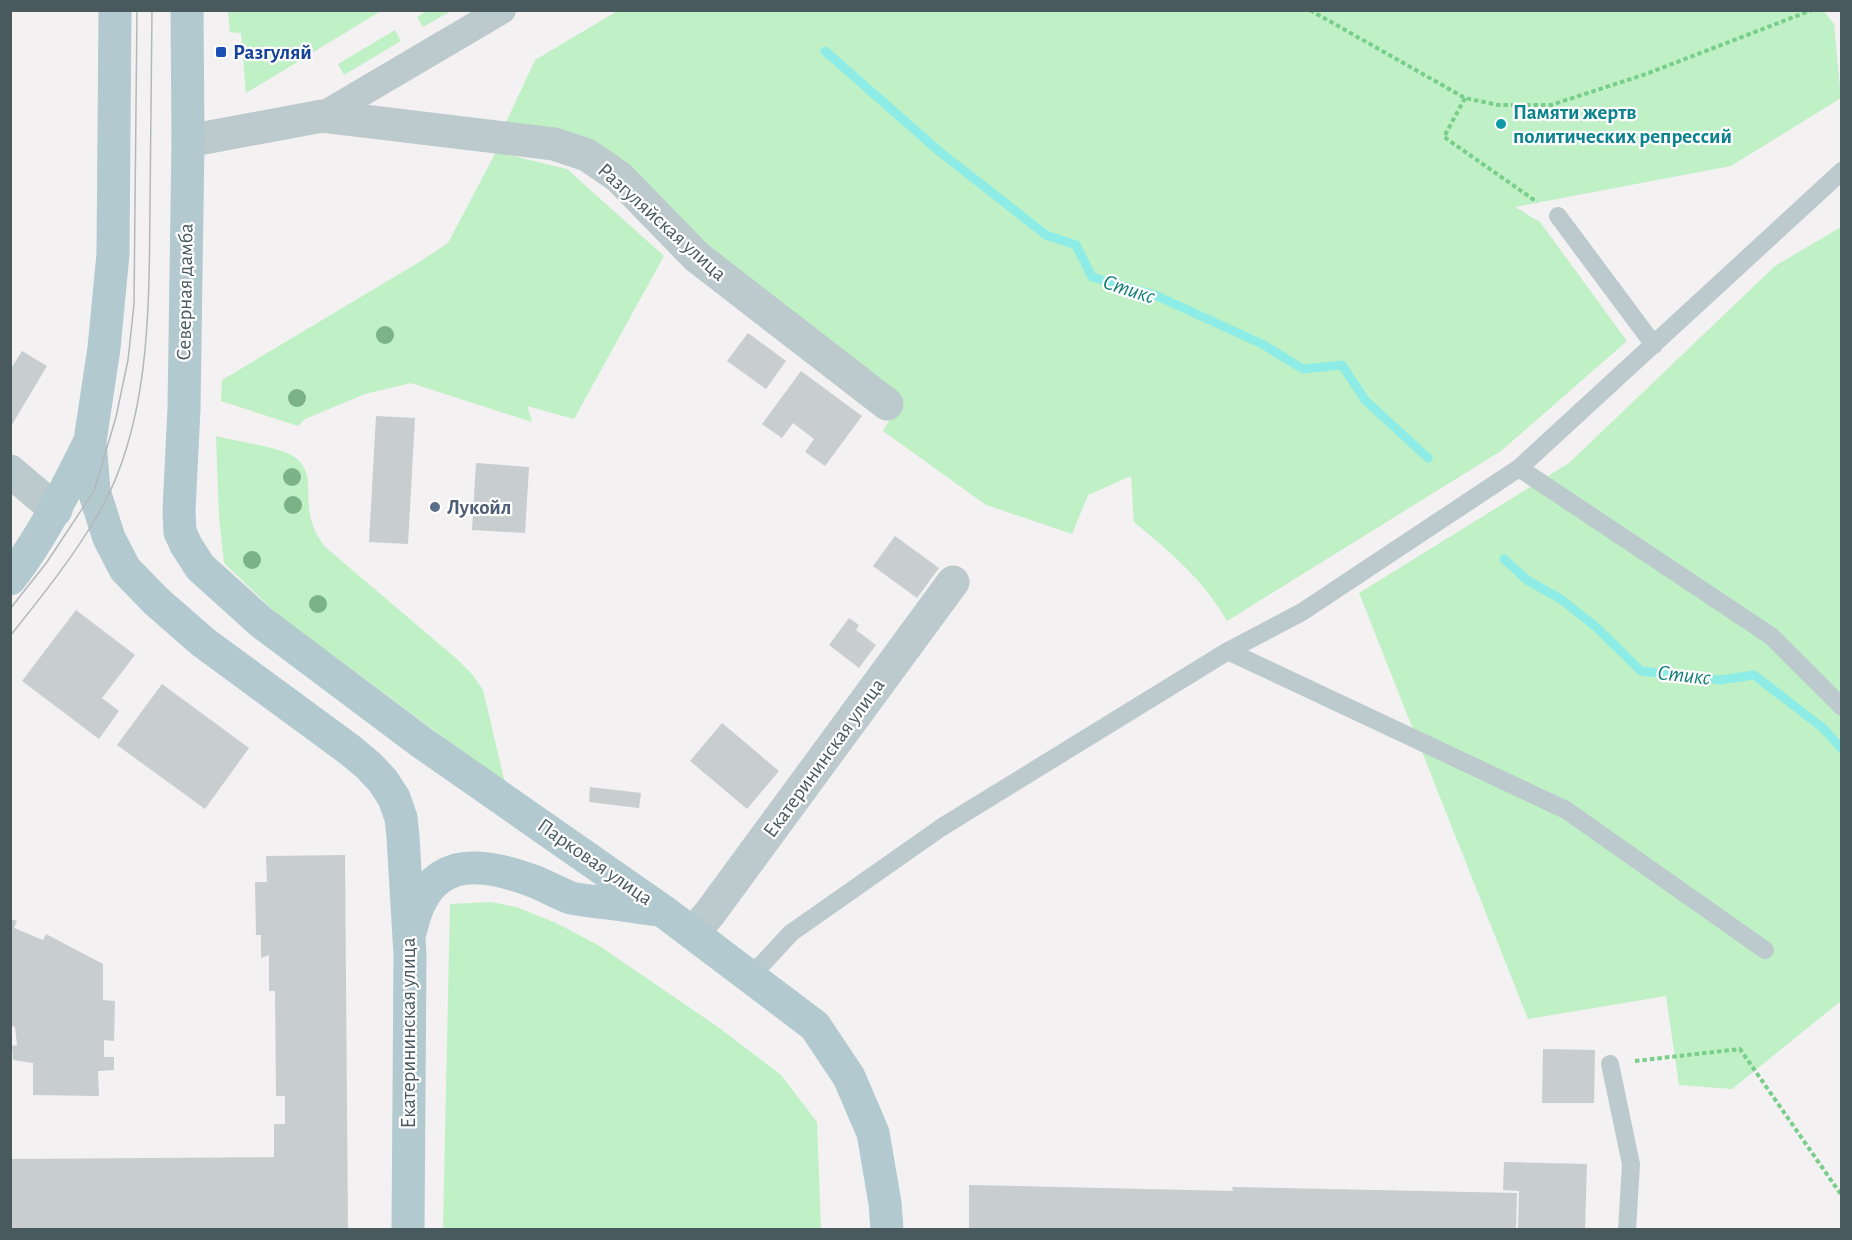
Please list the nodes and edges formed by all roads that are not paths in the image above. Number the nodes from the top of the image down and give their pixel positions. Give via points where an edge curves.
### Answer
1 (115, 10) edge
2 (187, 10) edge
3 (502, 10) edge
4 (322, 117) junction
5 (188, 141) junction
6 (1842, 171) edge
7 (1558, 216) road end
8 (1654, 345) junction
9 (887, 404) dead end
10 (90, 441) junction
11 (1519, 468) junction
12 (10, 471) edge
13 (56, 510) junction
14 (200, 567) joint
15 (10, 579) edge
16 (953, 582) dead end
17 (1228, 651) junction
18 (1842, 706) edge
19 (663, 911) junction
20 (693, 933) junction
21 (1765, 950) dead end
22 (410, 955) junction
23 (751, 976) junction
24 (1610, 1064) road end
25 (408, 1230) edge
26 (887, 1230) edge
27 (1627, 1230) edge

1 - 10 main road via 113,254
2 - 5 main road, Северная дамба
3 - 4 street
4 - 5 street, Разгуляйская улица
4 - 9 street, Разгуляйская улица via 554,144 587,155 619,177 698,257
5 - 14 main road, Северная дамба via 179,511 180,532
6 - 8 lane
7 - 8 lane
8 - 11 lane
10 - 13 main road
10 - 22 main road, Екатерининская улица via 94,490 109,538 125,568 203,642 369,766 394,798 403,837
11 - 17 lane via 1302,612
11 - 18 lane via 1772,636
12 - 13 street
13 - 15 main road
14 - 19 main road, Парковая улица via 261,622 369,704
16 - 20 street, Екатерининская улица
17 - 21 lane via 1566,810
17 - 23 lane via 942,827 791,933
19 - 20 main road, Парковая улица
19 - 22 main road via 572,898 511,874 465,868 436,880 424,894 414,915
20 - 23 main road, Парковая улица
22 - 25 main road, Екатерининская улица
23 - 26 main road, Парковая улица via 815,1026 849,1077 873,1133
24 - 27 lane via 1631,1164

